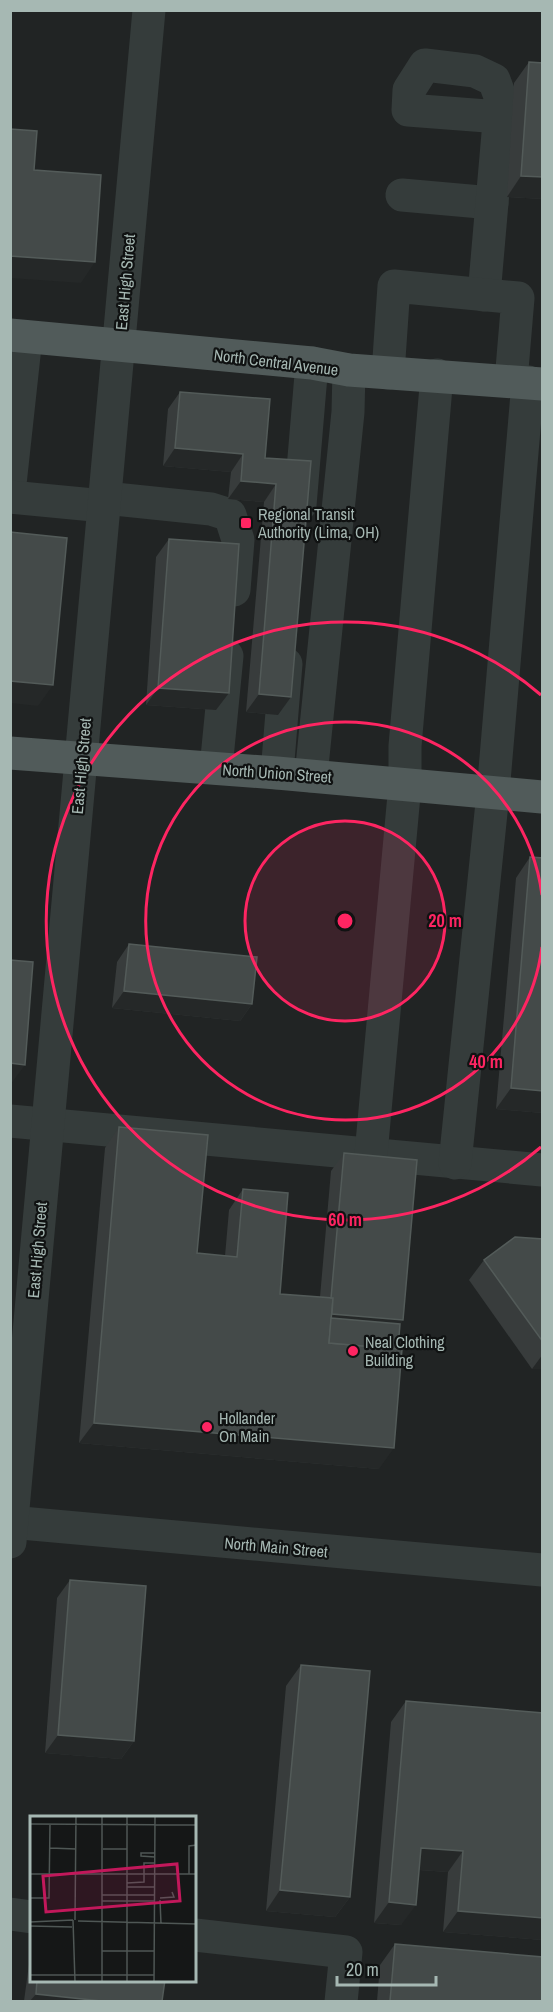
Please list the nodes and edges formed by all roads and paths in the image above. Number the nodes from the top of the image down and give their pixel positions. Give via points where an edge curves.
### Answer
1 (149, 10) edge
2 (500, 117) junction
3 (402, 195) dead end
4 (492, 202) junction
5 (484, 295) junction
6 (530, 299) edge
7 (19, 336) edge
8 (119, 346) junction
9 (312, 363) junction
10 (349, 370) junction
11 (388, 373) junction
12 (437, 375) junction
13 (527, 382) edge
14 (10, 484) edge
15 (10, 497) edge
16 (105, 502) junction
17 (297, 537) edge
18 (289, 631) edge
19 (10, 753) edge
20 (82, 759) junction
21 (216, 768) junction
22 (277, 773) junction
23 (310, 776) junction
24 (405, 784) junction
25 (493, 793) junction
26 (543, 797) edge
27 (10, 1121) edge
28 (48, 1126) junction
29 (371, 1154) junction
30 (455, 1163) junction
31 (543, 1170) edge
32 (11, 1528) edge
33 (543, 1570) edge
34 (10, 1914) edge
35 (30, 1917) edge
36 (196, 1935) edge
37 (340, 2001) edge

1 - 8 street, East High Street
2 - 2 street via 501,99 494,80 475,71 425,65 409,90 408,110
2 - 4 street
3 - 4 street
4 - 5 street
5 - 6 street
5 - 11 street via 394,286
6 - 13 street
7 - 8 main road, North Central Avenue
7 - 14 street
8 - 9 main road, North Central Avenue
8 - 16 street, East High Street
9 - 10 main road, North Central Avenue
9 - 17 street
10 - 11 main road, North Central Avenue
10 - 23 street via 348,412
11 - 12 main road, North Central Avenue
12 - 13 main road, North Central Avenue
12 - 24 street
13 - 25 street
15 - 16 street
16 - 20 street, East High Street
16 - 21 street via 211,509 230,515 238,540
18 - 22 street
19 - 20 main road, North Union Street
20 - 21 main road, North Union Street
20 - 28 street, East High Street
21 - 22 main road, North Union Street
22 - 23 main road, North Union Street
23 - 24 main road, North Union Street
24 - 25 main road, North Union Street
24 - 29 street
25 - 26 main road, North Union Street
25 - 30 street
27 - 28 street
28 - 29 street
28 - 32 street, East High Street
29 - 30 street
30 - 31 street
32 - 33 street, North Main Street
34 - 35 street
36 - 37 street via 346,1952

